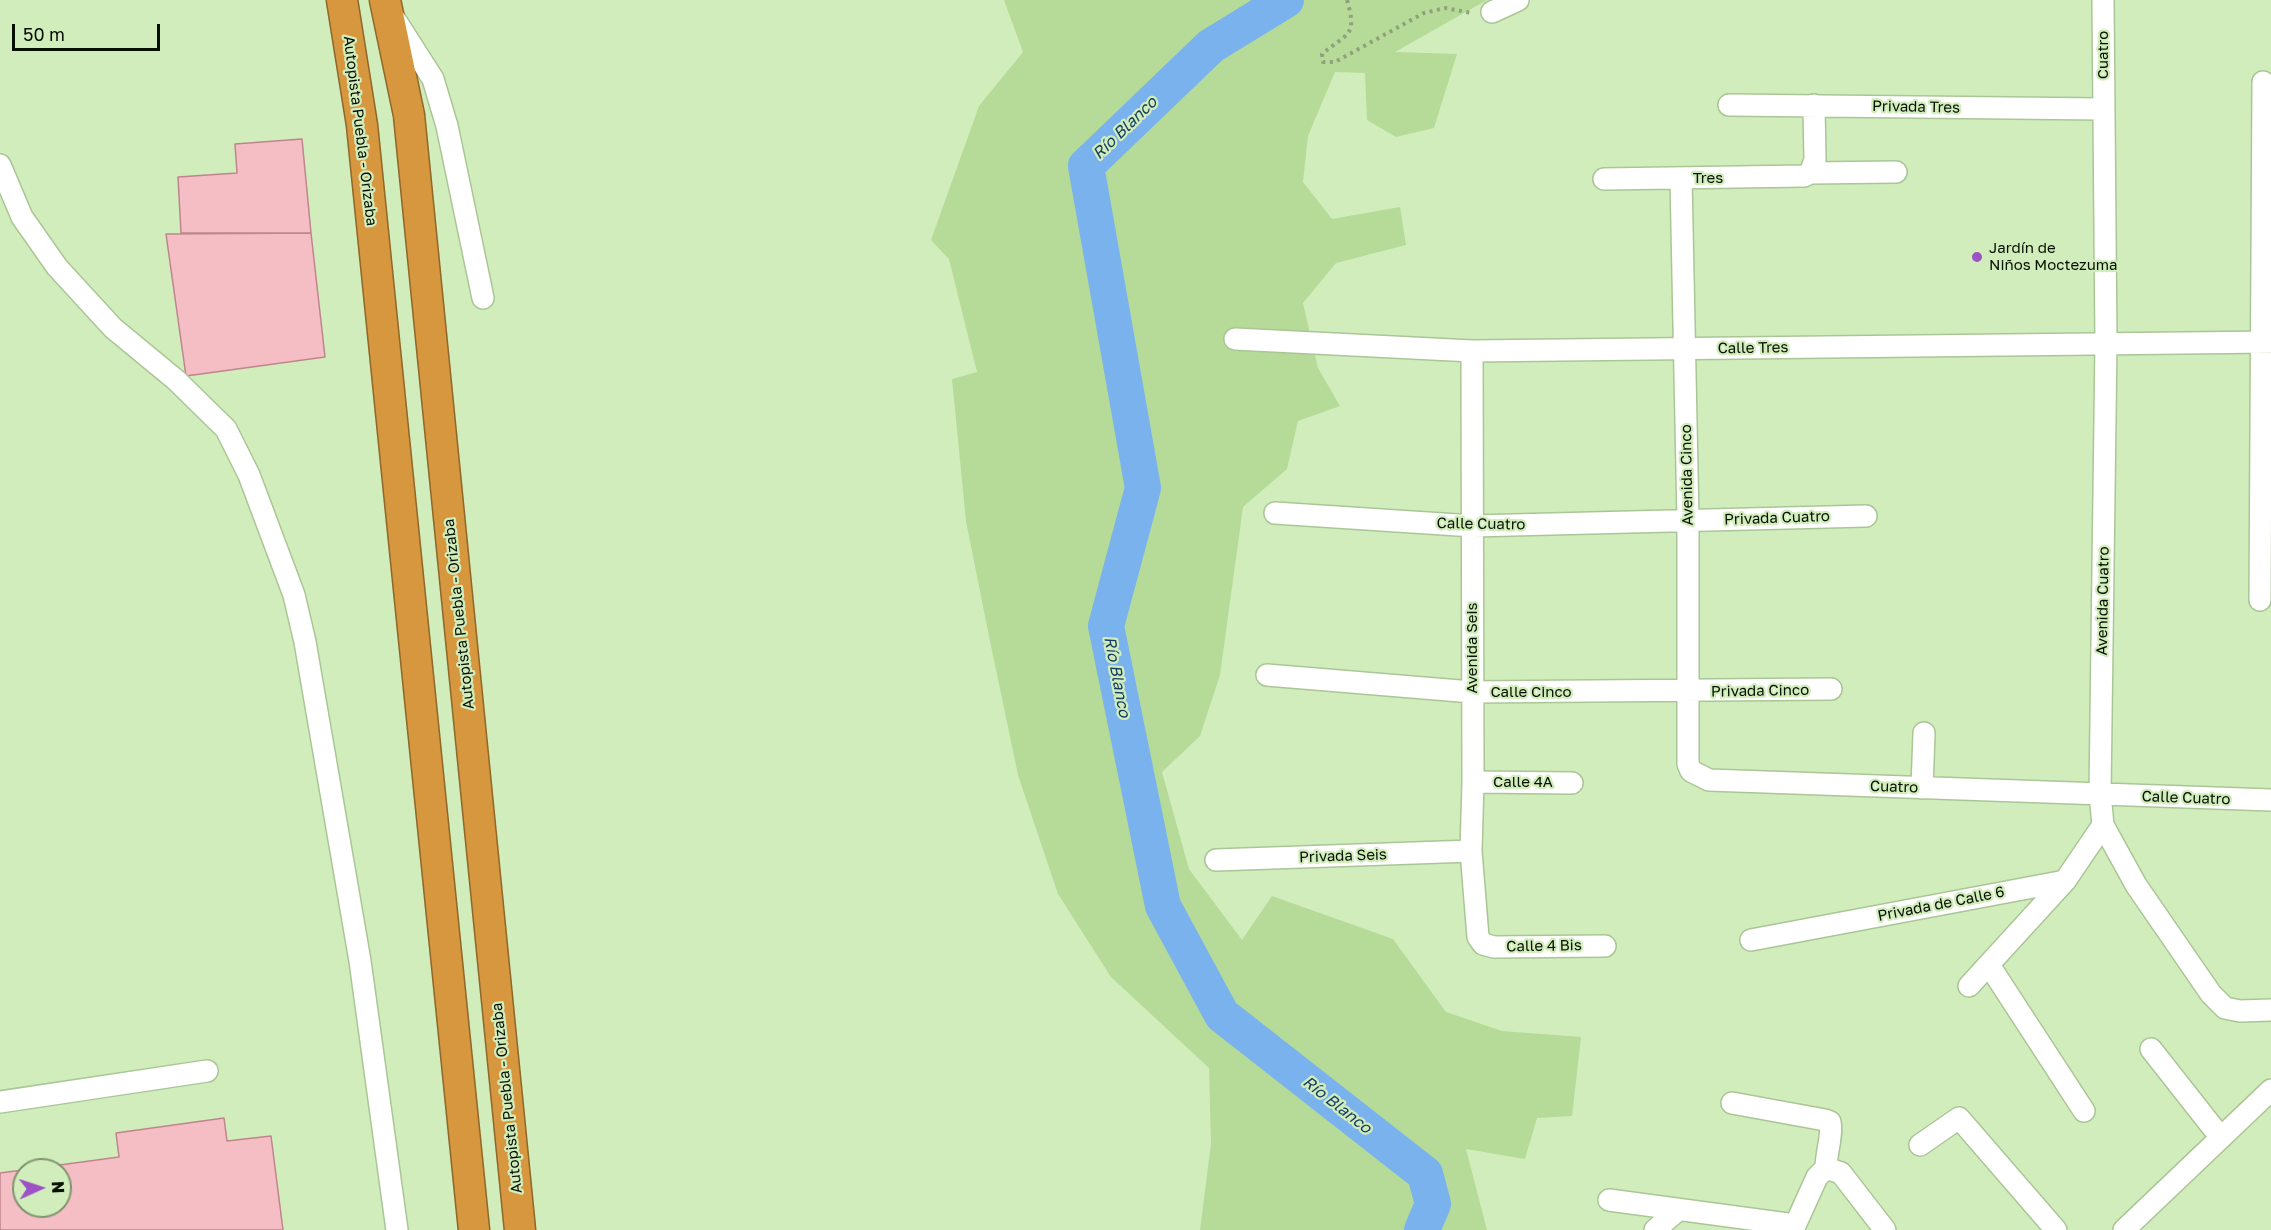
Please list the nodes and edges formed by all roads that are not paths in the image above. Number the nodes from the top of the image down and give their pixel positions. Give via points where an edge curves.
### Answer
1 (342, 0) edge
2 (1518, 0) edge
3 (2103, 0) edge
4 (385, 2) edge
5 (1492, 12) road end
6 (2263, 82) dead end
7 (1730, 105) dead end
8 (1814, 105) junction
9 (2103, 109) junction
10 (0, 165) edge
11 (1896, 172) dead end
12 (1810, 173) junction
13 (1681, 178) junction
14 (1604, 179) dead end
15 (483, 298) dead end
16 (1235, 339) dead end
17 (2106, 342) junction
18 (2267, 342) edge
19 (1684, 349) junction
20 (1472, 351) junction
21 (1275, 513) dead end
22 (1866, 516) dead end
23 (1688, 520) junction
24 (1473, 526) junction
25 (2260, 600) dead end
26 (1267, 675) dead end
27 (1831, 689) dead end
28 (1472, 692) junction
29 (1688, 692) junction
30 (1924, 733) dead end
31 (1690, 771) joint
32 (1473, 782) junction
33 (1572, 783) dead end
34 (1922, 788) junction
35 (2100, 794) junction
36 (2271, 800) edge
37 (2103, 825) junction
38 (1471, 851) junction
39 (1216, 860) dead end
40 (2065, 881) junction
41 (1751, 940) dead end
42 (1483, 944) joint
43 (1605, 946) dead end
44 (1989, 964) junction
45 (1969, 986) dead end
46 (2271, 1010) edge
47 (2151, 1049) dead end
48 (207, 1071) dead end
49 (2271, 1090) edge
50 (0, 1102) edge
51 (1732, 1103) dead end
52 (2084, 1111) dead end
53 (2221, 1138) junction
54 (1920, 1145) dead end
55 (1826, 1168) junction
56 (1610, 1200) dead end
57 (1678, 1209) junction
58 (473, 1228) edge
59 (1794, 1228) edge
60 (397, 1230) edge
61 (520, 1230) edge
62 (1654, 1230) edge
63 (1885, 1230) edge
64 (2056, 1230) edge
65 (2124, 1230) edge

1 - 58 highway, Autopista Puebla - Orizaba via 362,125
2 - 5 street
3 - 9 street, Cuatro
4 - 15 street via 433,79 447,126
4 - 61 highway, Autopista Puebla - Orizaba via 409,115
6 - 18 street
7 - 8 street, Privada Tres
8 - 9 street, Privada Tres
8 - 12 street via 1815,160
9 - 17 street, Avenida Cuatro
10 - 60 street via 22,217 57,267 113,328 176,380 226,429 249,475 294,595 360,961
11 - 12 street
12 - 13 street, Tres via 1759,178
13 - 14 street, Tres
13 - 19 street, Avenida Cinco
16 - 20 street, Calle Tres
17 - 18 street, Calle Tres
17 - 19 street, Calle Tres
17 - 35 street, Avenida Cuatro
18 - 25 street
19 - 20 street, Calle Tres
19 - 23 street, Avenida Cinco
20 - 24 street, Avenida Seis
21 - 24 street, Calle Cuatro
22 - 23 street, Privada Cuatro
23 - 24 street, Calle Cuatro
23 - 29 street, Avenida Cinco
24 - 28 street, Avenida Seis
26 - 28 street, Calle Cinco
27 - 29 street, Privada Cinco
28 - 29 street, Calle Cinco
28 - 32 street, Avenida Seis
29 - 31 street, Avenida Cinco
30 - 34 street
31 - 34 street, Cuatro via 1709,780
32 - 33 street, Calle 4A
32 - 38 street, Avenida Seis
34 - 35 street, Cuatro
35 - 36 street, Calle Cuatro
35 - 37 street, Avenida Cuatro
37 - 40 street
37 - 46 street, Avenida Cuatro via 2136,885 2211,994 2225,1008
38 - 39 street, Privada Seis
38 - 42 street, Avenida Seis via 1478,937
40 - 41 street, Privada de Calle 6
40 - 44 street
42 - 43 street, Calle 4 Bis
44 - 45 street
44 - 52 street
47 - 53 street
48 - 50 street
49 - 53 street
51 - 55 street via 1830,1122
53 - 65 street
54 - 64 street via 1959,1118
55 - 59 street via 1817,1177
55 - 63 street via 1841,1173
56 - 57 street
57 - 59 street
57 - 62 street

